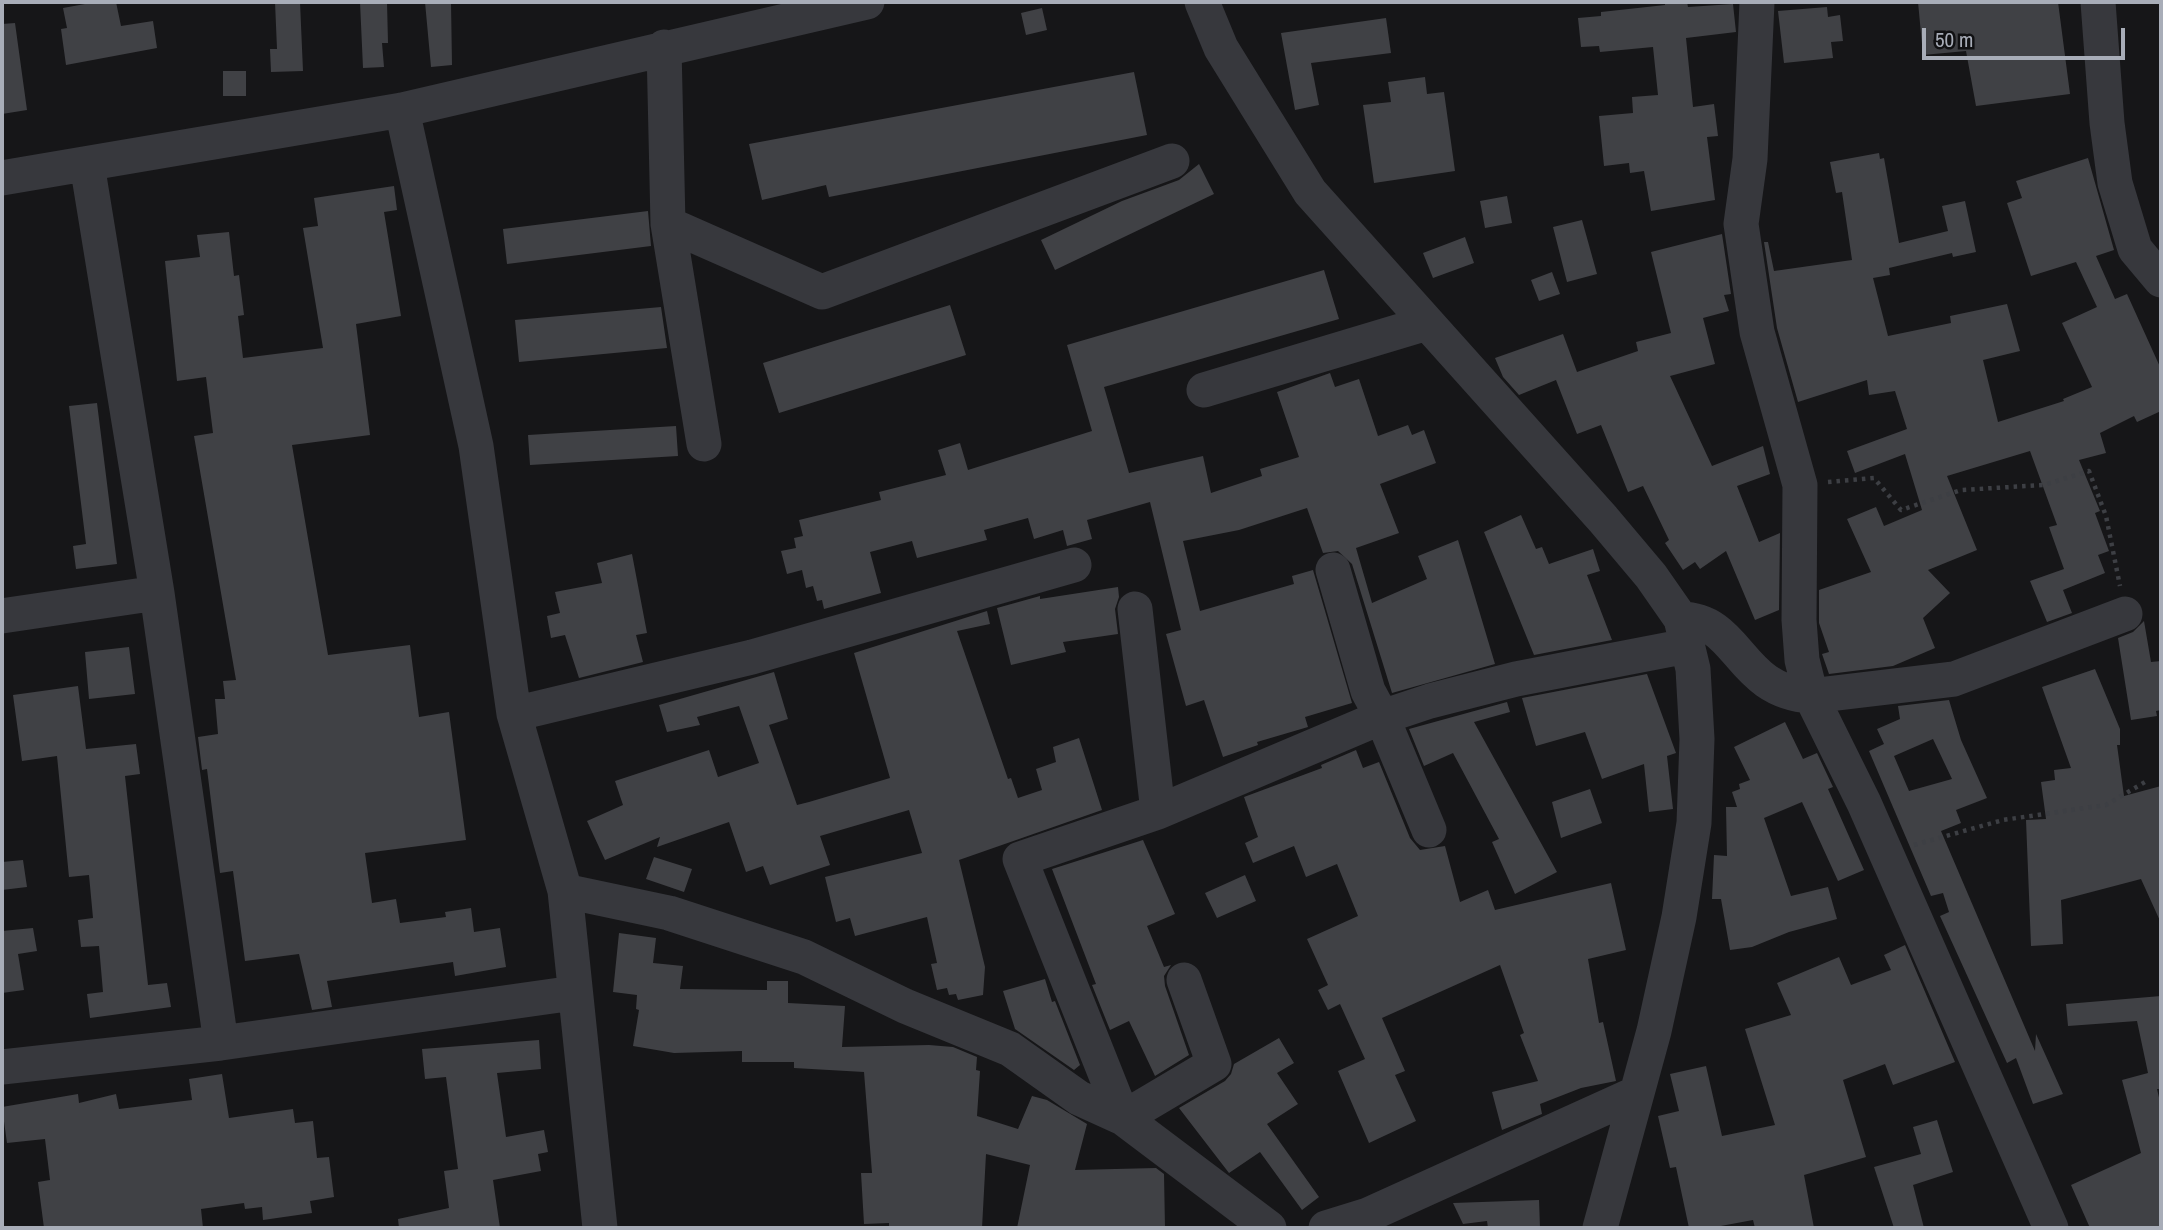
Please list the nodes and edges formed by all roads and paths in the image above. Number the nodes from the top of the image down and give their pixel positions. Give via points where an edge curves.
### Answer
1 (867, 2) edge
2 (1202, 2) edge
3 (1757, 2) edge
4 (2098, 2) edge
5 (664, 47) junction
6 (402, 110) junction
7 (1172, 161) dead end
8 (88, 164) junction
9 (2, 178) edge
10 (668, 224) junction
11 (2161, 280) edge
12 (1427, 323) junction
13 (1204, 390) dead end
14 (704, 444) dead end
15 (1800, 485) junction
16 (1074, 565) dead end
17 (1333, 570) dead end
18 (157, 593) junction
19 (1135, 609) dead end
20 (2125, 614) joint
21 (2, 617) edge
22 (1684, 633) junction
23 (1811, 696) junction
24 (514, 714) junction
25 (1382, 717) junction
26 (2144, 782) dead end
27 (1158, 812) junction
28 (1429, 830) dead end
29 (1887, 855) junction
30 (565, 891) junction
31 (1184, 980) dead end
32 (574, 993) junction
33 (221, 1043) junction
34 (2, 1067) edge
35 (1635, 1094) junction
36 (1123, 1118) junction
37 (600, 1228) edge
38 (1269, 1228) edge
39 (1326, 1228) edge
40 (1600, 1228) edge
41 (2051, 1228) edge

1 - 5 street
2 - 12 street via 1221,48 1310,192
3 - 15 street via 1751,159 1741,224 1757,332
4 - 11 street via 2115,183 2135,249
5 - 6 street
5 - 10 street
6 - 8 street
6 - 24 street via 476,446
7 - 10 street via 822,292
8 - 9 street
8 - 18 street
10 - 14 street
12 - 13 street
12 - 22 street via 1651,576
15 - 20 path via 1874,478 1901,510 1961,490 2044,485 2089,471 2106,516
15 - 23 street via 1799,620
16 - 24 street via 752,657
17 - 25 street via 1368,691
18 - 21 street
18 - 33 street
19 - 27 street
20 - 23 street via 1954,679
22 - 23 street via 1697,620 1711,625 1770,687 1790,695
22 - 25 street
22 - 35 street via 1693,669 1694,823 1679,917
23 - 29 street
24 - 30 street
25 - 27 street
25 - 28 street
26 - 29 path via 2106,805 2003,820 1941,835
27 - 36 street via 1020,859
29 - 41 street
30 - 32 street
30 - 36 street via 669,912 804,957 905,1006 1010,1049 1079,1098
31 - 36 street via 1214,1065
32 - 33 street
32 - 37 street
33 - 34 street
35 - 39 street via 1368,1215
35 - 40 street
36 - 38 street

